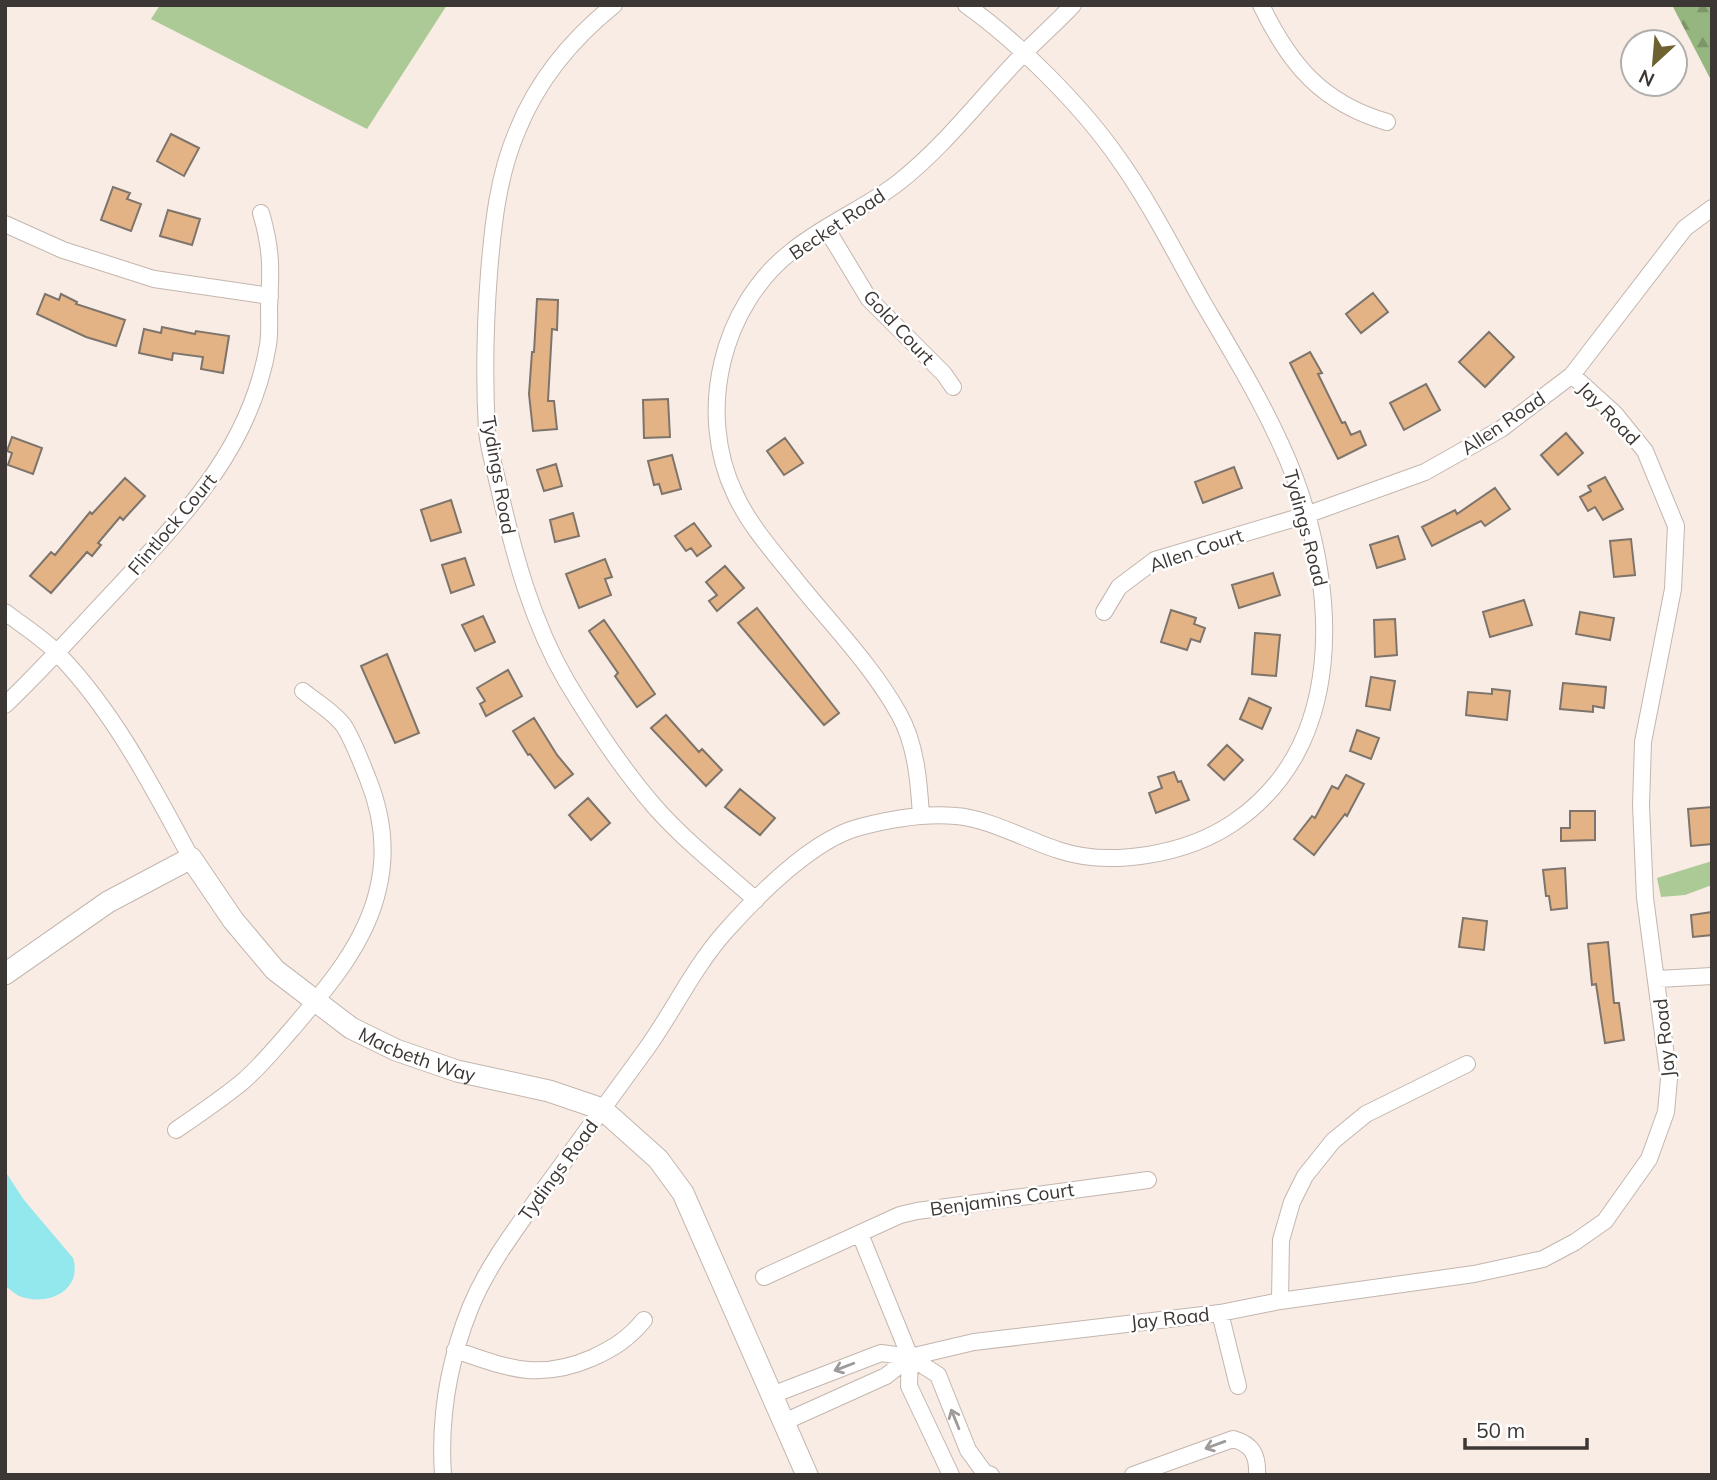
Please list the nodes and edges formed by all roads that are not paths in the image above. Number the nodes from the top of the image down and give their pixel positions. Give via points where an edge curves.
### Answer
1 (614, 5) edge
2 (966, 5) edge
3 (1073, 5) edge
4 (1261, 5) edge
5 (1024, 53) junction
6 (1387, 122) dead end
7 (1712, 208) edge
8 (261, 213) dead end
9 (5, 224) edge
10 (826, 228) junction
11 (270, 296) junction
12 (1572, 375) junction
13 (953, 387) dead end
14 (1306, 515) junction
15 (5, 612) edge
16 (1104, 612) dead end
17 (58, 653) junction
18 (303, 691) dead end
19 (5, 705) edge
20 (921, 816) junction
21 (191, 858) junction
22 (756, 900) junction
23 (5, 974) edge
24 (1712, 976) edge
25 (1658, 979) junction
26 (315, 1002) junction
27 (1468, 1064) dead end
28 (602, 1109) junction
29 (176, 1130) dead end
30 (1148, 1180) dead end
31 (860, 1234) junction
32 (764, 1277) dead end
33 (1280, 1301) junction
34 (1220, 1313) junction
35 (644, 1320) dead end
36 (455, 1350) junction
37 (910, 1357) junction
38 (1238, 1386) dead end
39 (772, 1395) junction
40 (785, 1422) junction
41 (443, 1475) edge
42 (807, 1475) edge
43 (951, 1475) edge
44 (991, 1475) edge
45 (1133, 1475) edge
46 (1257, 1475) edge

1 - 22 street, Tydings Road via 562,55 518,128 500,182 485,329 488,435 511,545 533,611 566,680 656,808
2 - 5 street, Tydings Road
3 - 5 street, Becket Road
4 - 6 street via 1310,80 1334,100
5 - 10 street, Becket Road via 929,156 898,183
5 - 14 street, Tydings Road via 1117,156 1247,378 1284,455
7 - 12 street, Allen Road via 1685,228
8 - 11 street, Flintlock Court via 270,241
9 - 11 street via 63,250 154,279
10 - 13 street, Gold Court via 869,299
10 - 20 street, Becket Road via 770,271 738,318 719,377 719,443 735,495 755,527 900,715 912,747
11 - 17 street, Flintlock Court via 268,344 232,448 175,525
12 - 14 street, Allen Road via 1501,429 1425,472
12 - 25 street, Jay Road via 1615,414 1645,451 1676,526 1673,589 1643,742 1645,898
14 - 16 street, Allen Court via 1154,560 1119,587
14 - 20 street, Tydings Road via 1324,591 1325,640 1317,703 1308,731 1287,768 1261,800 1232,824 1170,852 1099,858 1063,852 961,816
15 - 17 street, Macbeth Way
17 - 19 street, Flintlock Court
17 - 21 street, Macbeth Way via 93,693 138,760
18 - 26 street via 343,724 374,794 382,828 379,889 371,913 342,967
20 - 22 street, Tydings Road via 835,836
21 - 23 street via 108,902
21 - 26 street, Macbeth Way via 233,920 275,970
22 - 28 street, Tydings Road via 707,954
24 - 25 street
25 - 33 street, Jay Road via 1669,1079 1666,1112 1649,1159 1605,1221 1543,1259 1474,1274
26 - 28 street, Macbeth Way via 351,1028 396,1050
26 - 29 street via 243,1081
27 - 33 street via 1366,1114 1333,1141 1305,1176 1281,1240
28 - 36 street, Tydings Road via 500,1250 472,1303
28 - 39 street, Macbeth Way via 659,1159 683,1193
30 - 31 street, Benjamins Court via 917,1211
31 - 32 street, Benjamins Court
31 - 37 street
33 - 34 street, Jay Road
34 - 37 street, Jay Road via 974,1342
34 - 38 street
35 - 36 street via 614,1348 550,1371 524,1370
36 - 41 street, Tydings Road via 441,1437
37 -> 39 street, Jay Road via 881,1353
37 - 40 street, Jay Road via 886,1376
37 - 43 street via 909,1386
44 -> 37 street via 968,1450 938,1375
39 - 40 street, Macbeth Way
40 - 42 street, Macbeth Way
46 -> 45 street via 1253,1450 1233,1439

